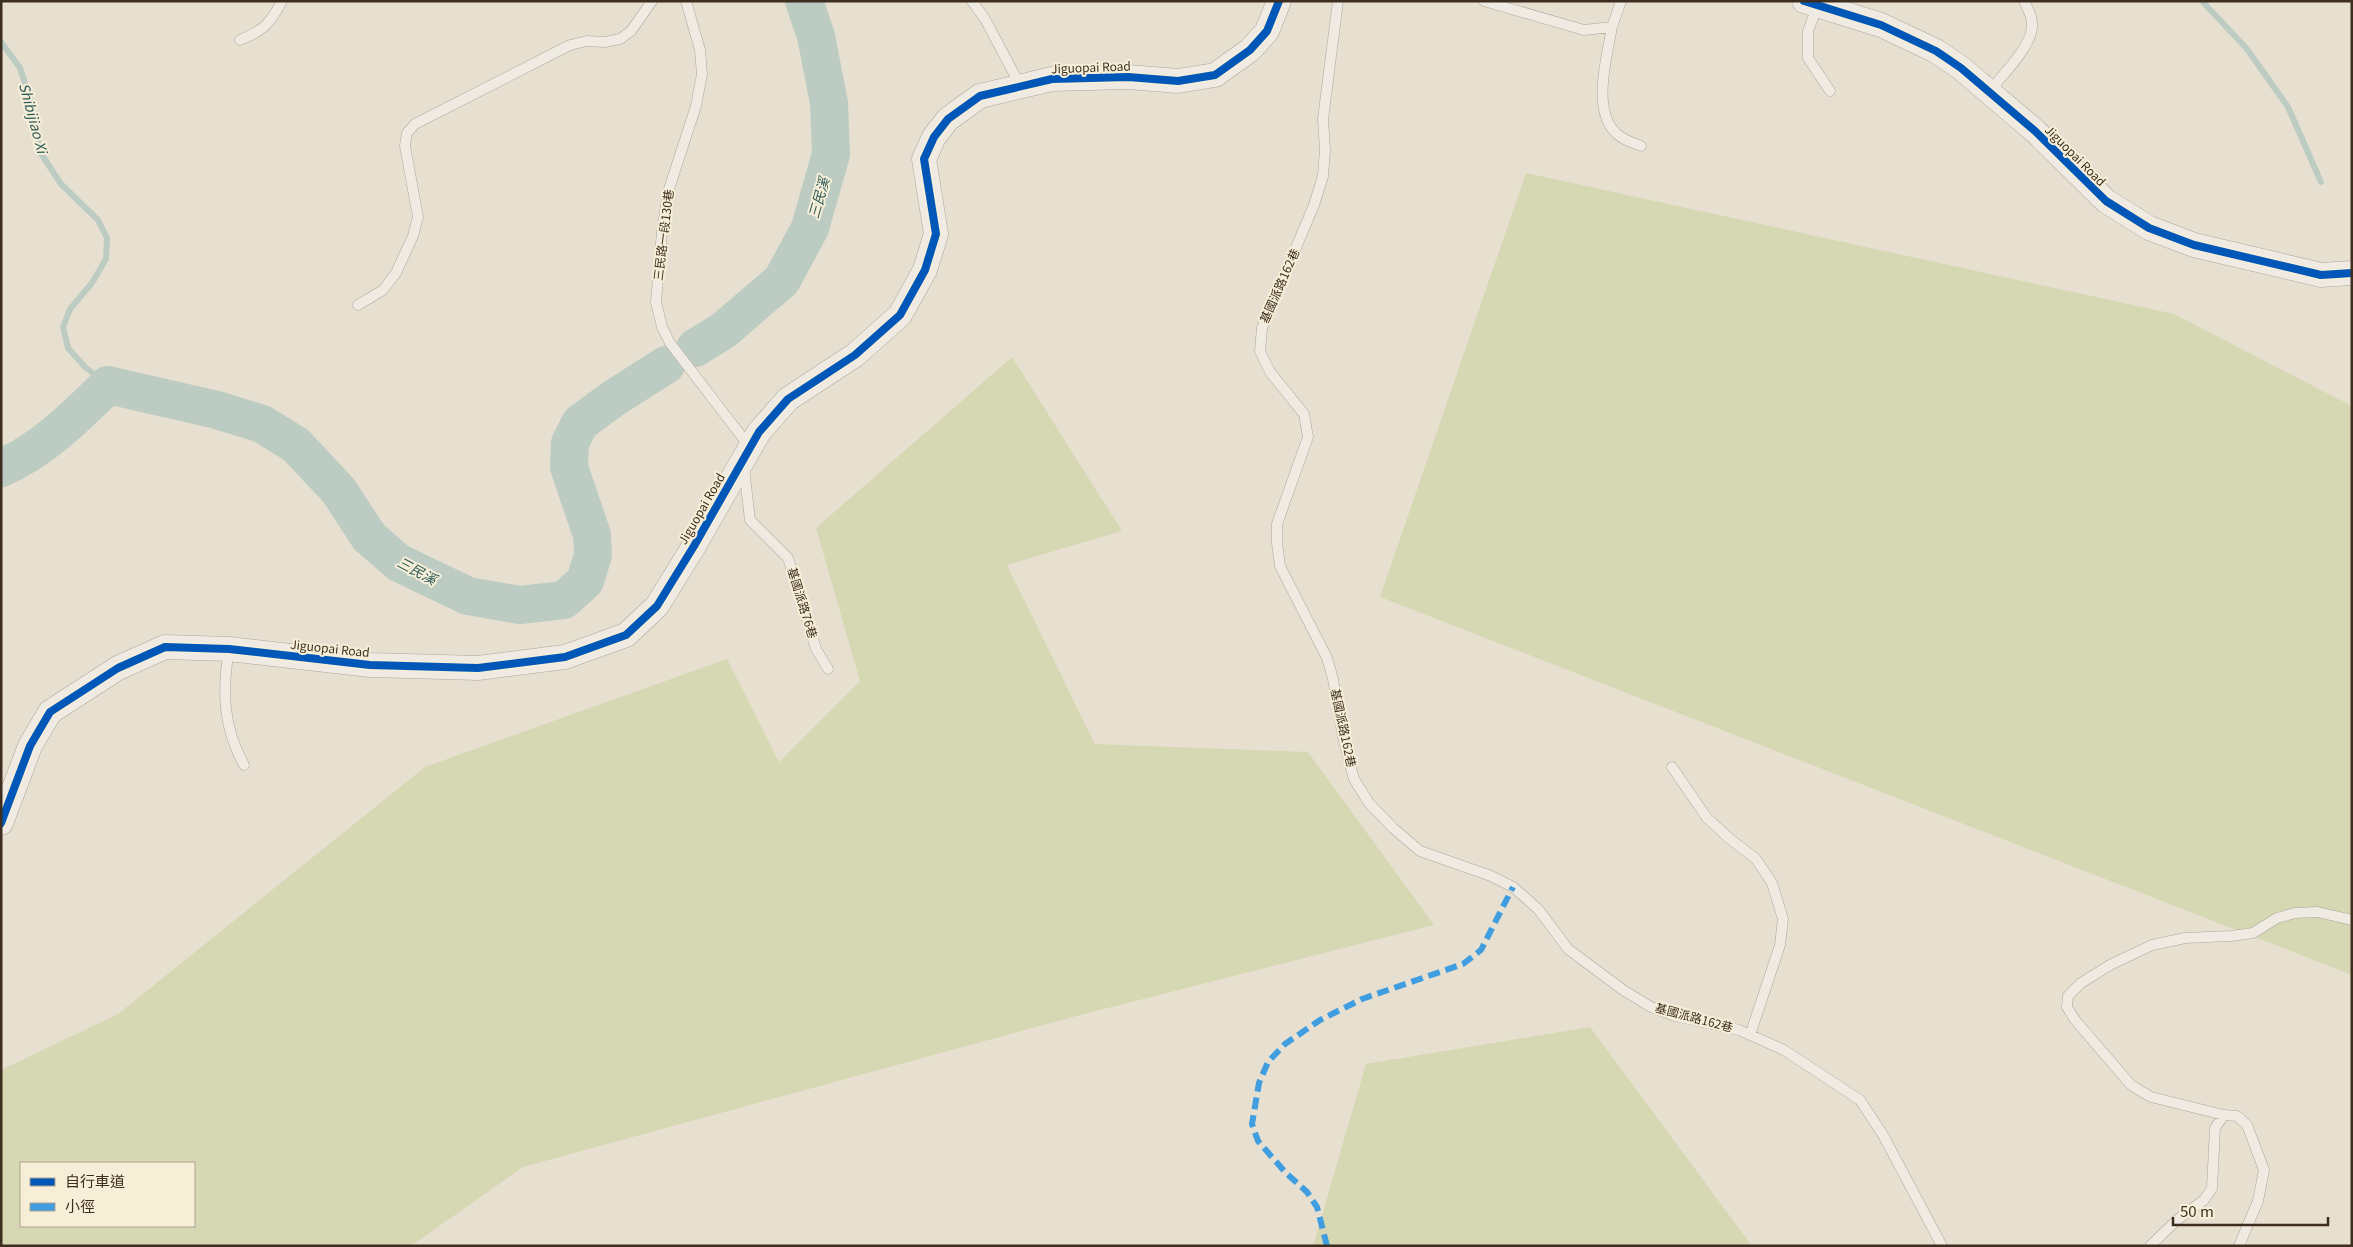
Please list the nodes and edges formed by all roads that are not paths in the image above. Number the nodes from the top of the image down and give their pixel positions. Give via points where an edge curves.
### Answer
1 (282, 1) edge
2 (652, 1) edge
3 (686, 1) edge
4 (972, 1) edge
5 (1279, 1) edge
6 (1338, 1) edge
7 (1484, 1) edge
8 (1621, 1) edge
9 (2024, 1) edge
10 (1811, 3) edge
11 (1612, 26) junction
12 (240, 40) dead end
13 (1021, 87) junction
14 (1830, 91) dead end
15 (1989, 92) junction
16 (1641, 146) dead end
17 (2352, 273) edge
18 (358, 305) dead end
19 (746, 453) junction
20 (229, 648) junction
21 (828, 669) dead end
22 (244, 765) dead end
23 (1672, 767) dead end
24 (1, 823) edge
25 (2352, 920) edge
26 (1750, 1035) junction
27 (2224, 1115) junction
28 (1942, 1246) edge
29 (2150, 1246) edge
30 (2239, 1246) edge

1 - 12 lane via 261,32
2 - 18 lane via 631,31 620,39 570,45 415,124 407,133 406,146 418,217 413,236 396,273 383,290
3 - 19 lane, 三民路一段130巷 via 700,50 702,74 696,106 668,192 656,302 670,343
4 - 13 lane
5 - 13 street, Jiguopai Road via 1267,31 1250,50 1214,75 1178,81 1128,77 1052,79
6 - 26 lane, 基國派路162巷 via 1323,119 1325,150 1322,176 1314,205 1262,328 1260,351 1270,372 1304,414 1308,437 1278,524 1280,566 1327,658 1354,779 1369,803 1420,851 1513,887 1538,910 1568,949 1623,990 1651,1007 1675,1016
7 - 11 lane via 1584,30
8 - 11 lane
9 - 15 lane via 2032,27 2027,42
10 - 14 lane via 1808,58
10 - 15 street, Jiguopai Road via 1881,25 1936,51
11 - 16 lane via 1602,86 1606,121 1618,135
13 - 19 street, Jiguopai Road via 980,96 948,119 934,137 924,159 936,234 925,270 900,315 855,355 788,399 759,432
15 - 17 street, Jiguopai Road via 2106,201 2148,228 2194,245 2321,275
19 - 20 street, Jiguopai Road via 657,606 626,635 565,657 478,668 370,665
19 - 21 lane, 基國派路76巷 via 750,520 788,558 816,649
20 - 22 lane via 225,718 233,746
20 - 24 street, Jiguopai Road via 165,646 118,668 50,712 30,746
23 - 26 lane via 1707,818 1756,859 1772,883 1783,919 1780,945
25 - 27 lane via 2317,912 2295,913 2277,918 2253,933 2185,938 2152,945 2088,978 2068,996 2067,1007 2075,1020 2131,1085 2151,1097
26 - 28 lane, 基國派路162巷 via 1784,1050 1860,1100 1883,1135
27 - 29 lane via 2216,1128 2212,1188 2204,1200
27 - 30 lane via 2237,1116 2246,1125 2264,1170 2258,1201

